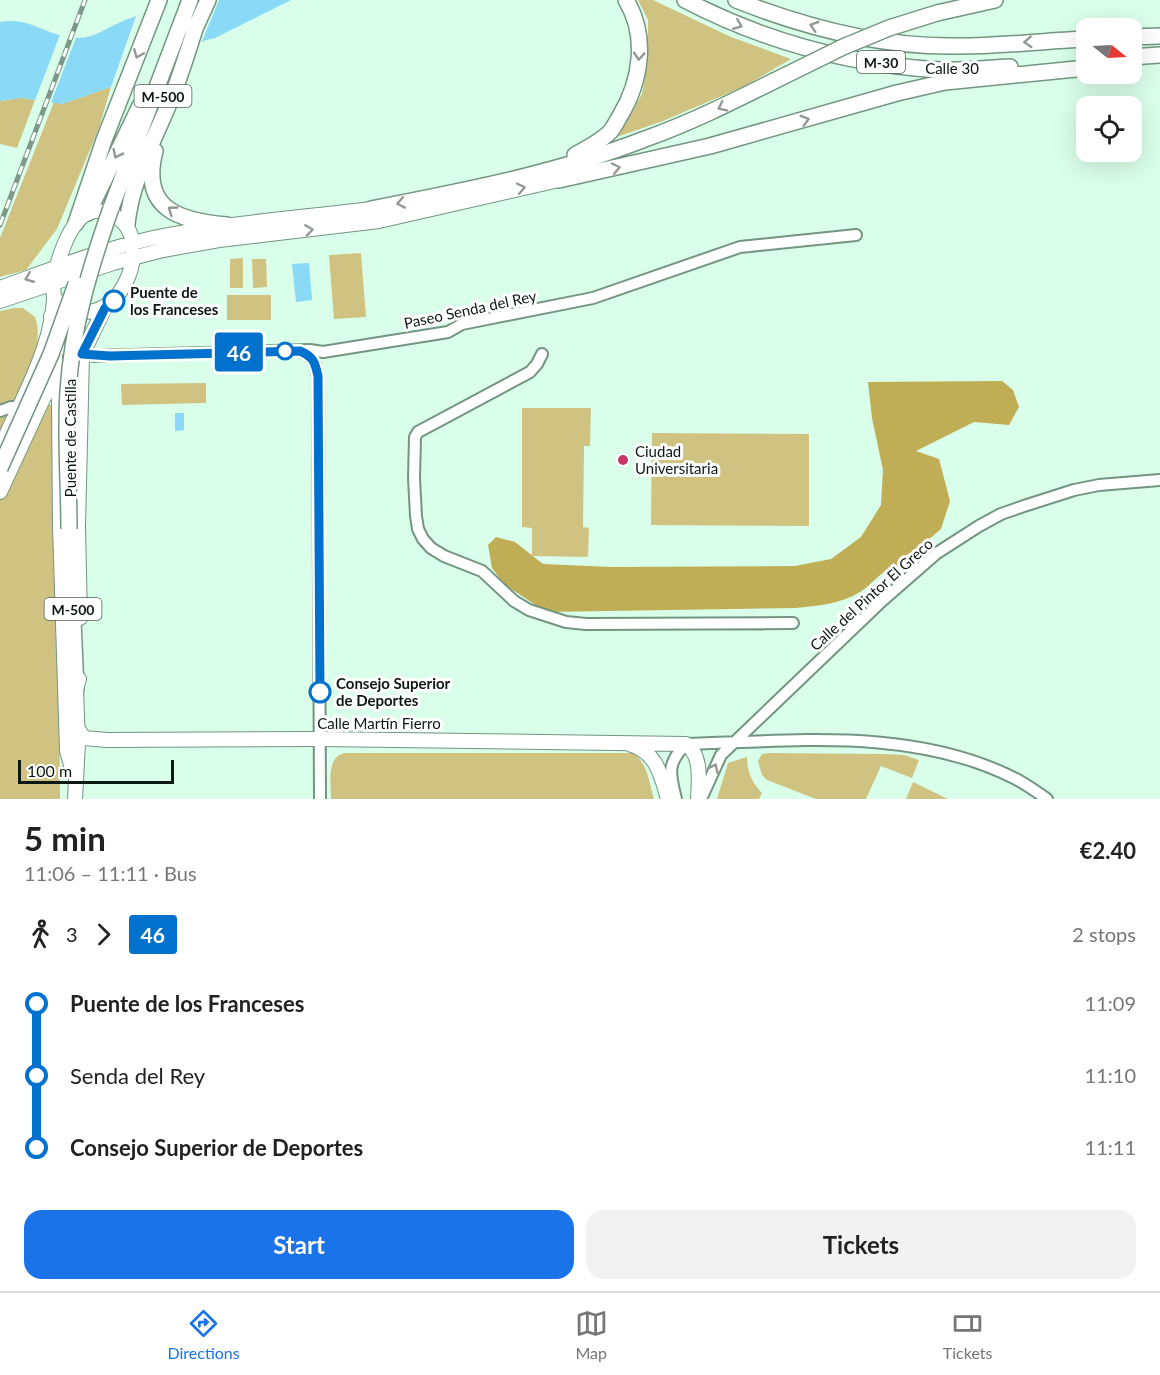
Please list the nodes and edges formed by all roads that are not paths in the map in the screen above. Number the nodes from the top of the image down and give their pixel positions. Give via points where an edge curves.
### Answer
1 (159, 0) edge
2 (190, 0) edge
3 (208, 0) edge
4 (626, 0) edge
5 (685, 0) edge
6 (735, 0) edge
7 (995, 0) edge
8 (197, 23) junction
9 (177, 34) junction
10 (1160, 36) edge
11 (1142, 37) edge
12 (1076, 40) edge
13 (1160, 55) edge
14 (1142, 56) edge
15 (1076, 62) edge
16 (1076, 69) edge
17 (164, 117) junction
18 (127, 169) junction
19 (504, 180) junction
20 (559, 180) joint
21 (111, 208) junction
22 (371, 209) joint
23 (82, 218) junction
24 (126, 224) junction
25 (227, 225) junction
26 (856, 235) dead end
27 (133, 250) junction
28 (57, 266) junction
29 (0, 288) edge
30 (53, 291) junction
31 (0, 301) edge
32 (105, 308) junction
33 (51, 316) junction
34 (53, 332) junction
35 (300, 351) junction
36 (330, 351) junction
37 (82, 354) junction
38 (542, 354) dead end
39 (318, 376) junction
40 (56, 380) junction
41 (18, 408) junction
42 (0, 411) edge
43 (0, 448) edge
44 (0, 468) edge
45 (1160, 480) edge
46 (0, 492) edge
47 (793, 623) dead end
48 (76, 689) junction
49 (755, 721) junction
50 (81, 737) junction
51 (320, 739) junction
52 (763, 741) junction
53 (618, 742) junction
54 (734, 742) junction
55 (686, 744) junction
56 (76, 773) junction
57 (75, 799) edge
58 (320, 799) edge
59 (668, 799) edge
60 (676, 799) edge
61 (699, 799) edge
62 (1047, 799) edge

1 -> 23 highway via 112,119
2 - 9 highway, M-500
3 - 8 highway, M-500
4 -> 19 highway via 636,22 640,46 638,72 629,102 611,130 592,146 568,158
5 -> 15 highway, Calle 30 / M-30 via 784,42 906,67 962,69
12 -> 6 highway, Calle 30 / M-30 via 948,46 869,40
7 -> 19 highway, bridge via 889,27 645,140
8 - 17 highway, M-500
8 - 18 highway, M-500
9 - 18 highway, M-500
9 -> 23 highway, M-500
10 - 11 highway
13 - 14 highway
20 -> 16 highway via 710,146 916,88
17 - 24 highway, M-500 via 138,175
25 -> 17 highway, M-500 via 175,214 155,192 151,168
18 - 21 highway, M-500
19 -> 22 highway
27 -> 20 main road via 379,221
21 - 44 highway, M-500, bridge via 87,251 51,354
21 - 48 highway, Puente de Castilla / M-500, bridge via 81,302 68,393
22 - 25 main road
23 - 24 main road via 100,211
23 - 28 main road via 67,237
24 - 27 main road
25 - 27 main road
26 - 36 street, Paseo Senda del Rey via 740,247 593,298 462,324 448,332
27 - 28 main road
27 - 30 main road
27 - 32 main road via 126,277 114,301
28 -> 29 main road
28 - 30 main road
30 - 31 main road
30 - 32 main road via 62,304 74,310 91,312
30 - 33 main road
32 - 37 main road
33 - 34 main road
33 - 41 main road via 42,354
34 - 37 street via 61,349
34 - 40 main road
35 - 36 street, Paseo Senda del Rey
35 - 37 street, Paseo Senda del Rey
35 - 39 street via 312,357
36 - 39 street
37 - 40 main road
37 - 48 main road via 78,527 81,660
38 - 47 street via 530,372 418,432 416,516 418,529 427,543 444,556 482,571 529,610 567,622
39 - 51 street
40 - 46 main road via 44,397
40 - 56 main road via 67,751
41 - 42 street
41 - 43 main road
45 - 49 street, Calle del Pintor El Greco via 1074,490 1001,514 964,535 919,568
48 - 50 main road
49 - 52 street via 756,733
49 - 54 street, Calle del Pintor El Greco
50 - 51 main road, Calle Martín Fierro
50 - 56 main road
51 - 53 main road, Calle Martín Fierro
51 - 58 street
52 - 54 street
52 - 62 street via 882,741 931,749 993,769
53 - 55 main road, Calle Martín Fierro
53 - 59 main road via 650,755 659,769
54 - 55 street
61 -> 54 street, Calle del Pintor El Greco via 721,754
55 - 60 street via 670,770
55 - 61 main road via 699,769
56 - 57 main road

